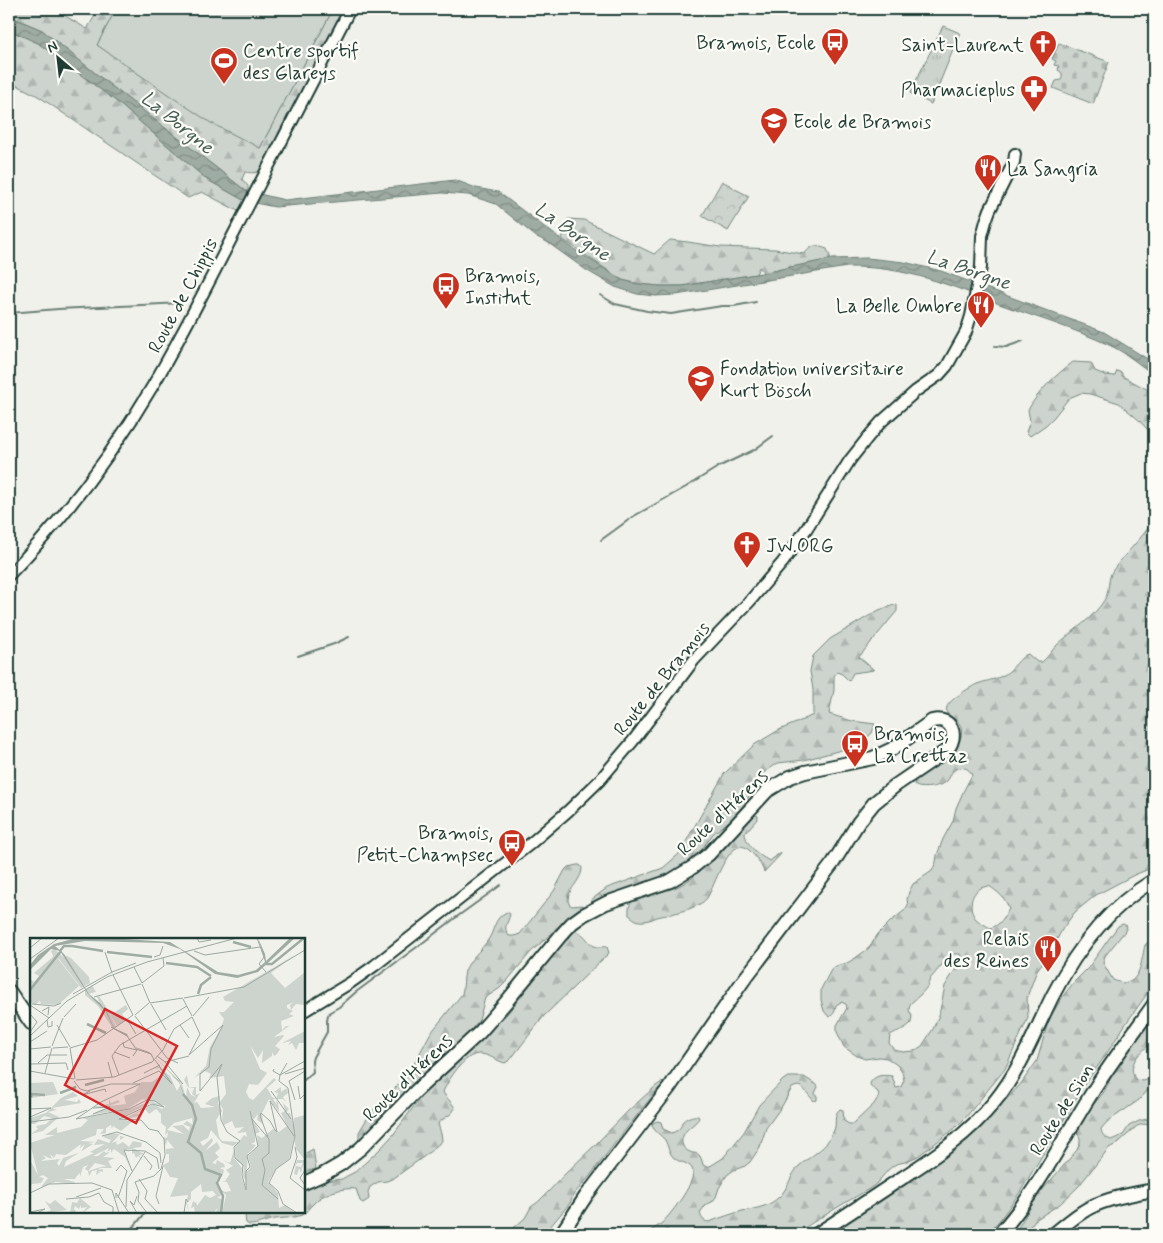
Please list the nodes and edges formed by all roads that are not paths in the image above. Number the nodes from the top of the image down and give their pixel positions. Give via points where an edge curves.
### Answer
1 (350, 9) edge
2 (1015, 154) dead end
3 (9, 575) edge
4 (1154, 880) edge
5 (9, 991) edge
6 (9, 1003) edge
7 (1154, 1004) edge
8 (305, 1010) edge
9 (30, 1022) edge
10 (30, 1034) edge
11 (305, 1183) edge
12 (1154, 1190) edge
13 (561, 1234) edge
14 (817, 1234) edge
15 (999, 1234) edge
16 (1054, 1234) edge

1 - 3 street, Route de Chippis via 152,388 75,499
2 - 8 street, Route de Bramois via 986,221 981,267 966,332 947,366 869,436 783,562 694,660 599,781 520,852 374,966
4 - 14 main road via 1113,911 1077,953 1018,1068 981,1117 941,1151
5 - 9 main road
6 - 10 main road
7 - 15 main road, Route de Sion via 1097,1084 1023,1205
11 - 13 main road, Route d'Hérens via 361,1148 476,1036 564,931 583,914 606,902 670,881 693,867 767,791 790,777 873,758 932,721 946,722 953,733 950,746 874,802 833,863 742,981 674,1082 586,1196
12 - 16 main road via 1099,1203

